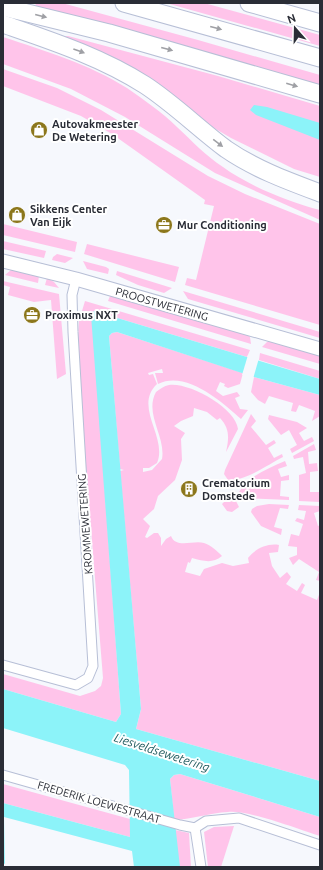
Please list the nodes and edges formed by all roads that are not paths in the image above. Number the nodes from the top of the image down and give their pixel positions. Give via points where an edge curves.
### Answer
1 (124, 3) edge
2 (249, 3) edge
3 (3, 7) edge
4 (320, 23) edge
5 (3, 24) edge
6 (320, 58) edge
7 (320, 94) edge
8 (320, 193) edge
9 (3, 261) edge
10 (76, 279) junction
11 (320, 349) edge
12 (3, 665) edge
13 (3, 775) edge
14 (195, 828) junction
15 (320, 844) edge
16 (201, 867) edge

1 -> 6 highway
2 - 4 highway
3 -> 7 highway via 116,35
5 -> 8 highway via 86,54 122,71 147,86 228,150 273,175
9 - 10 street, PROOSTWETERING
10 - 11 street, PROOSTWETERING
10 - 12 street, KROMMEWETERING via 72,295 73,332 93,666 88,678 76,685
13 - 14 street, FREDERIK LOEWESTRAAT
14 - 15 street via 206,821 239,818
14 - 16 street

